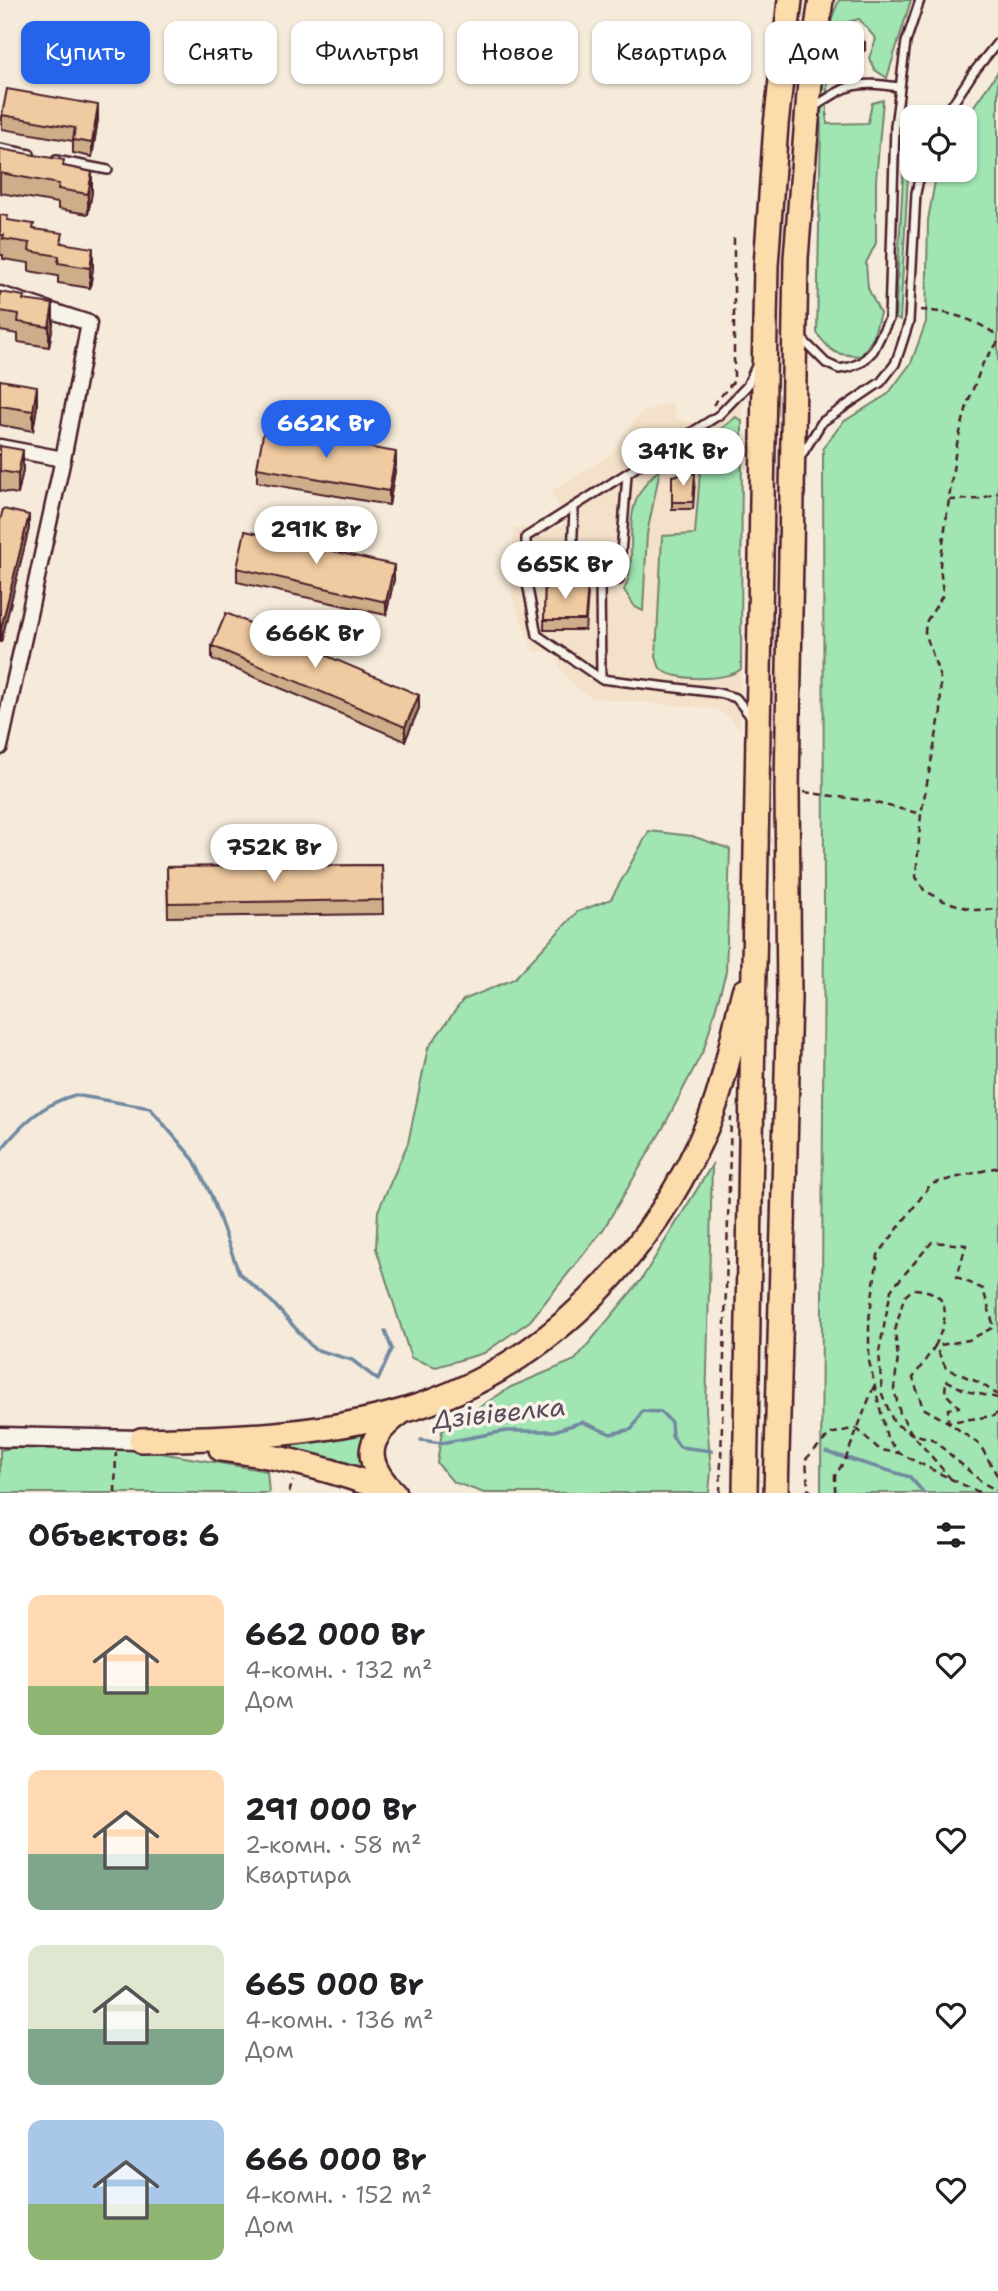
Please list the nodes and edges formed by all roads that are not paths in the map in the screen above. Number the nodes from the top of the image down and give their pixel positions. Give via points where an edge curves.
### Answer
1 (790, 0) edge
2 (821, 0) edge
3 (827, 0) edge
4 (920, 0) edge
5 (817, 21) edge
6 (819, 21) edge
7 (998, 42) edge
8 (810, 84) edge
9 (899, 88) junction
10 (952, 105) edge
11 (807, 112) junction
12 (0, 148) edge
13 (108, 170) dead end
14 (918, 182) edge
15 (0, 294) edge
16 (796, 333) junction
17 (764, 346) junction
18 (0, 447) edge
19 (63, 459) junction
20 (794, 470) junction
21 (627, 475) junction
22 (574, 509) junction
23 (526, 578) junction
24 (571, 579) junction
25 (600, 580) junction
26 (601, 679) junction
27 (758, 730) junction
28 (0, 747) edge
29 (753, 950) junction
30 (402, 1412) junction
31 (0, 1437) edge
32 (141, 1440) junction
33 (320, 1470) junction
34 (364, 1493) edge
35 (394, 1493) edge
36 (744, 1493) edge
37 (776, 1493) edge

1 - 17 highway via 776,125
2 - 5 highway
3 - 6 highway
4 - 9 lane via 906,42
7 - 10 lane
8 - 11 highway
9 - 11 lane via 856,83
9 - 16 lane via 889,319 873,351 862,362 839,369 826,363
11 - 16 highway via 796,258
12 - 13 lane
14 - 20 lane via 909,310 895,364 881,382 822,422
15 - 19 street via 89,323
16 - 20 highway
17 - 21 lane via 747,386 719,415
17 - 27 highway
18 - 19 street
19 - 28 street
20 - 37 highway via 787,790 789,998
21 - 22 lane
21 - 25 lane via 619,580
22 - 23 lane via 526,537
22 - 24 lane
23 - 24 lane
23 - 26 lane via 537,635
24 - 25 lane
25 - 26 lane
26 - 27 lane via 736,698
27 - 29 highway
29 - 30 highway via 711,1116 675,1189 613,1277 549,1337 498,1370 454,1394
29 - 36 highway
30 - 32 highway via 302,1432
30 - 35 highway via 382,1428 372,1447 377,1473
31 - 32 street
32 - 33 highway via 247,1451
33 - 34 highway
33 - 35 highway

